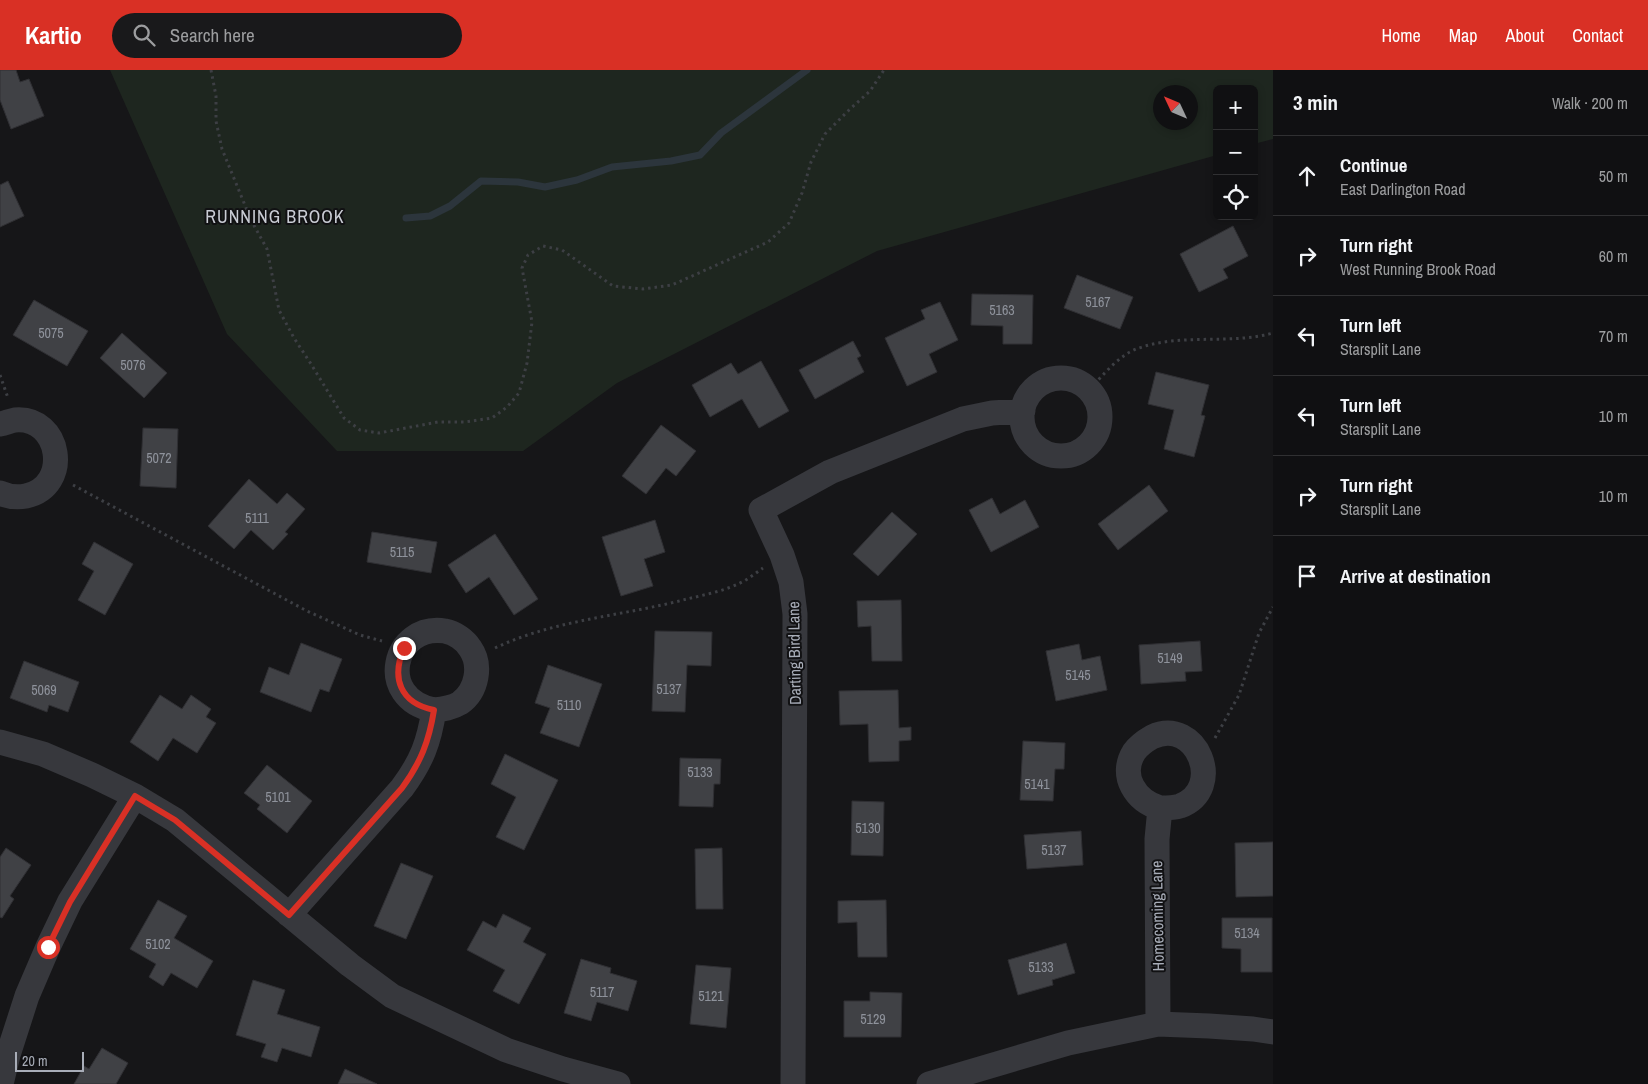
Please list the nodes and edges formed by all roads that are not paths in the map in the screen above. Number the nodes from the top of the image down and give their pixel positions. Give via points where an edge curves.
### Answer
1 (1023, 410) junction
2 (0, 424) edge
3 (2, 502) edge
4 (434, 710) junction
5 (0, 742) edge
6 (135, 796) junction
7 (1160, 808) junction
8 (289, 915) junction
9 (1158, 1024) junction
10 (1273, 1032) edge
11 (1, 1084) edge
12 (618, 1084) edge
13 (793, 1084) edge
14 (929, 1084) edge

1 - 1 street via 1023,426 1028,438 1039,450 1057,456 1072,455 1085,449 1096,436 1101,420 1099,406 1090,389 1075,380 1060,378 1036,388 1026,400
1 - 13 street, Darting Bird Lane via 963,419 830,472 761,510 791,582 795,614
2 - 3 street via 16,420 32,422 48,434 56,456 53,474 46,486 33,494
4 - 4 street via 460,703 476,680 477,671 470,648 456,635 437,630 415,637 404,648 397,671 405,694 424,708
4 - 8 street via 430,735 415,770
5 - 6 street via 43,754
6 - 8 street via 175,820
6 - 11 street via 70,902 48,947 27,996
7 - 7 street via 1149,805 1134,790 1129,776 1130,763 1134,752 1144,741 1167,733 1189,741 1201,756 1204,777 1191,799 1179,807
7 - 9 street, Homecoming Lane via 1156,838
8 - 12 street via 392,996 506,1050
9 - 10 street
9 - 14 street via 1068,1043

